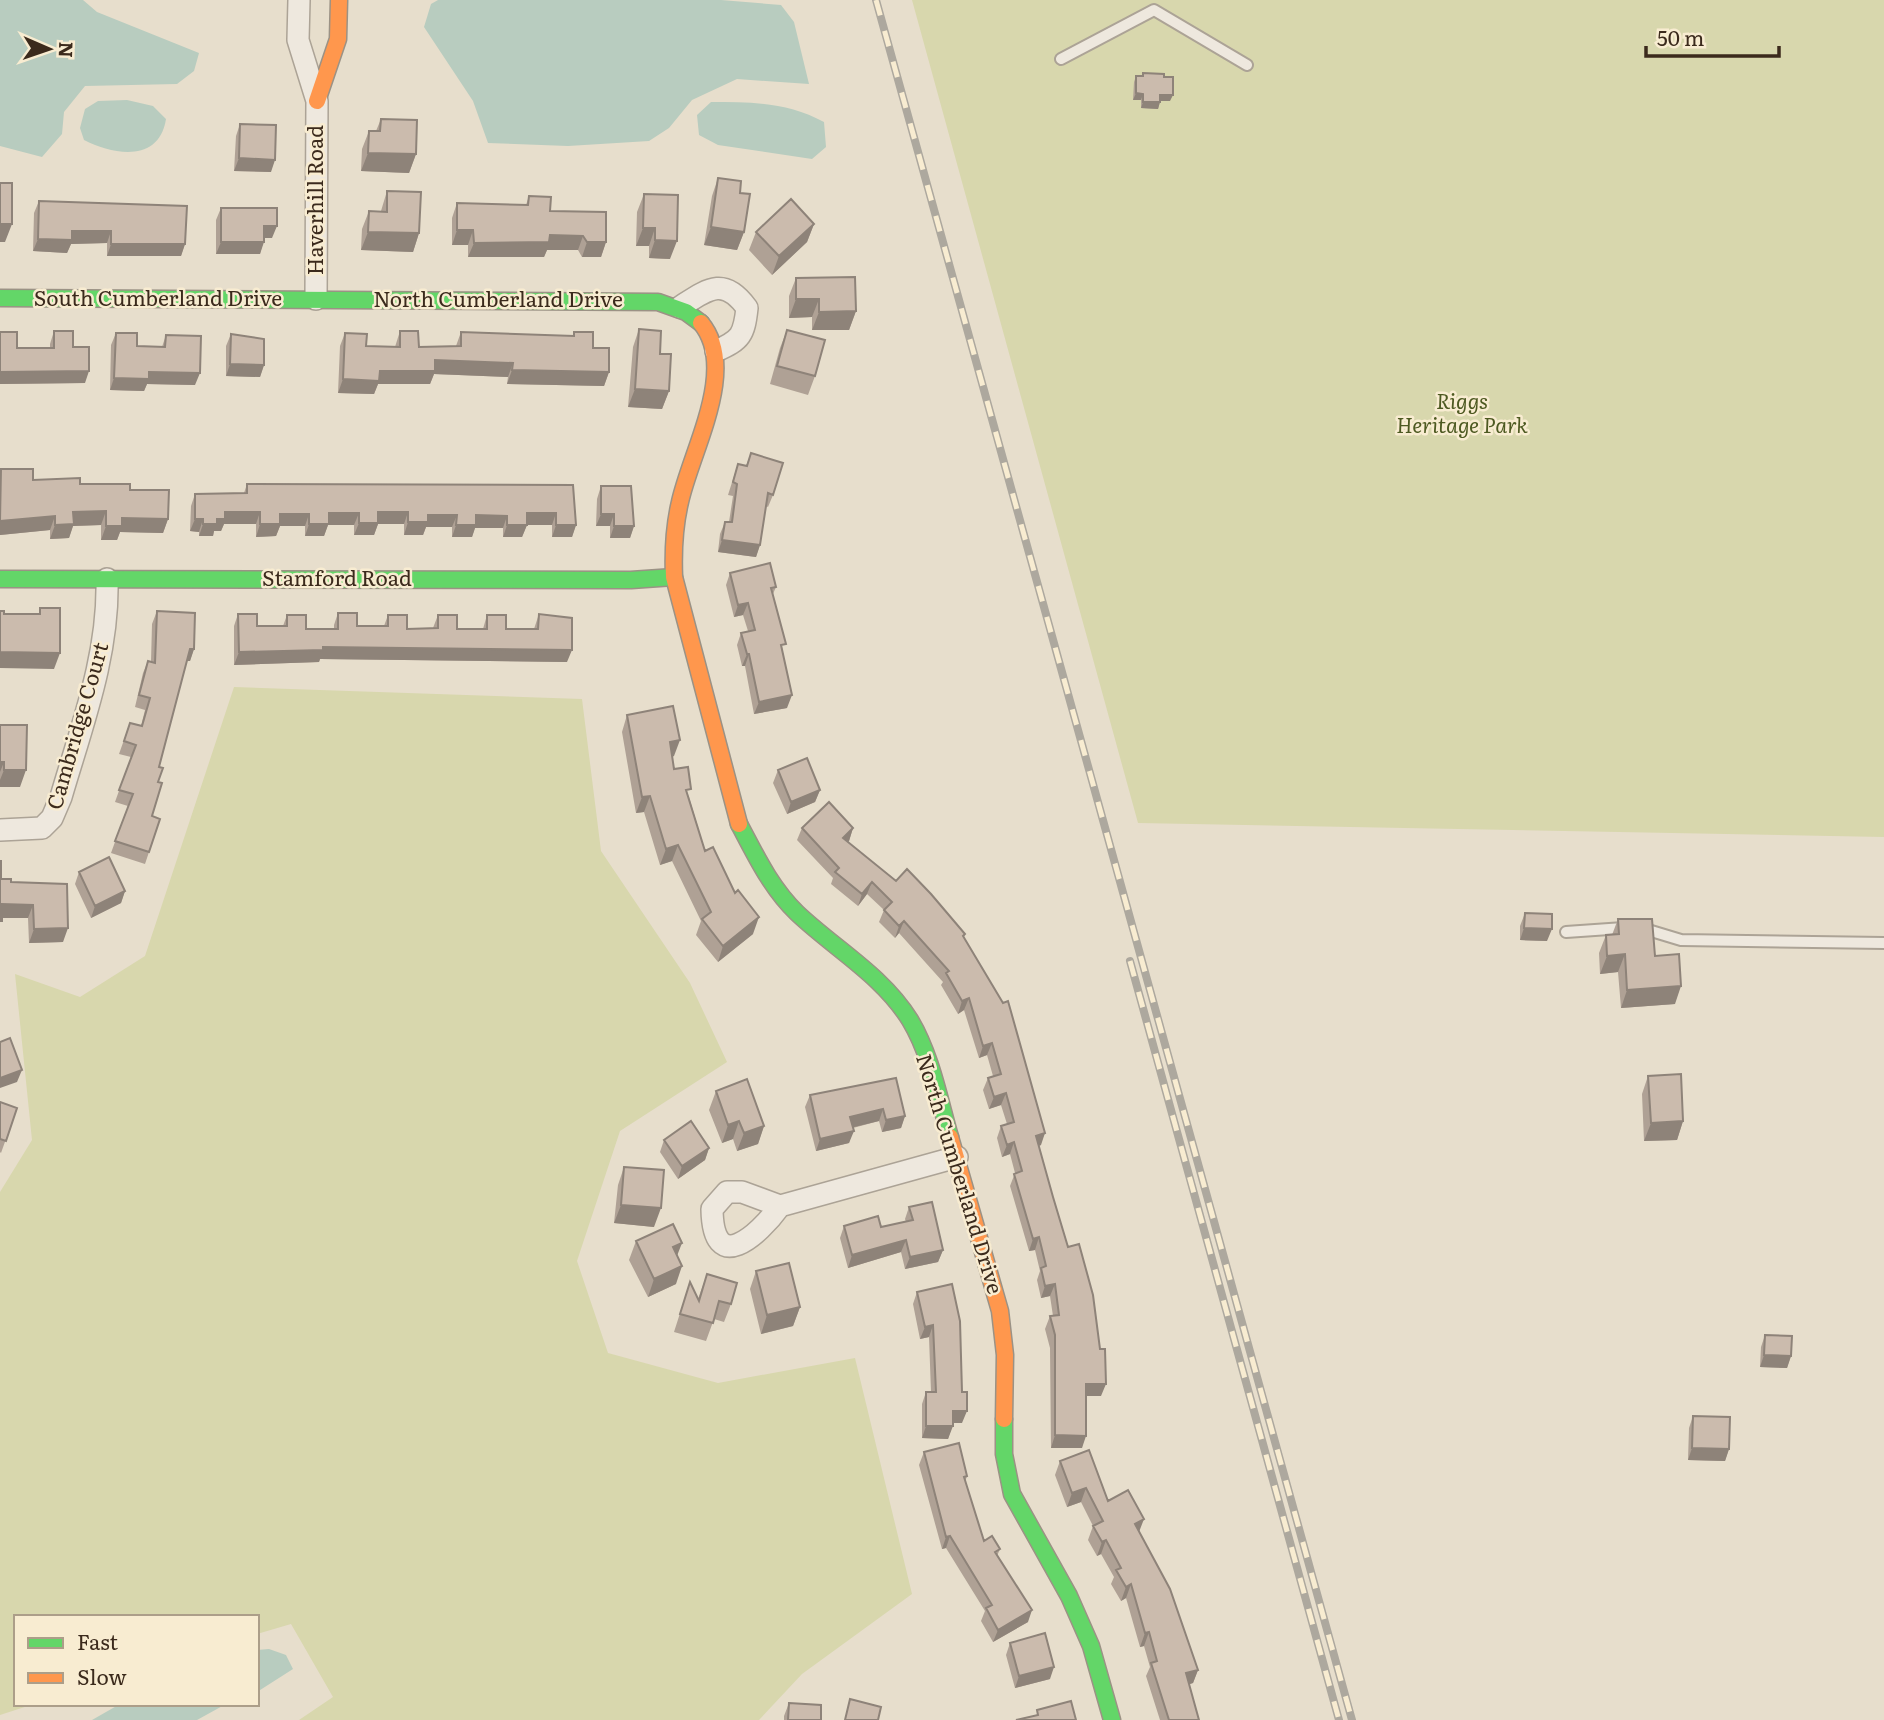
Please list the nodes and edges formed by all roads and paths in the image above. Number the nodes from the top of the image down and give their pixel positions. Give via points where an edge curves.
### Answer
1 (299, 0) edge
2 (339, 0) edge
3 (1154, 5) edge
4 (1061, 59) dead end
5 (1247, 65) dead end
6 (317, 101) junction
7 (0, 298) edge
8 (316, 299) junction
9 (680, 307) junction
10 (716, 351) junction
11 (674, 577) junction
12 (0, 579) edge
13 (107, 579) junction
14 (0, 830) edge
15 (1566, 932) dead end
16 (1884, 943) edge
17 (957, 1157) junction
18 (780, 1206) dead end
19 (1112, 1720) edge

1 - 6 street, Haverhill Road via 298,40
2 - 6 street, Haverhill Road via 338,39
3 - 4 lane
3 - 5 lane
6 - 8 street, Haverhill Road
7 - 8 street, South Cumberland Drive
8 - 9 street, North Cumberland Drive via 658,302
9 - 10 street via 706,329
9 - 10 street via 706,290 725,287 737,294 747,308 745,328 736,342
10 - 11 street, North Cumberland Drive via 709,401 674,530
11 - 13 street, Stamford Road
11 - 17 street, North Cumberland Drive via 738,822 766,876 797,913 871,973 910,1020 929,1063
12 - 13 street, Stamford Road
13 - 14 street, Cambridge Court via 104,648 61,797 42,828
15 - 16 lane via 1638,927 1681,940
17 - 18 street
17 - 19 street, North Cumberland Drive via 1000,1311 1005,1355 1004,1454 1012,1494 1069,1596 1091,1646

